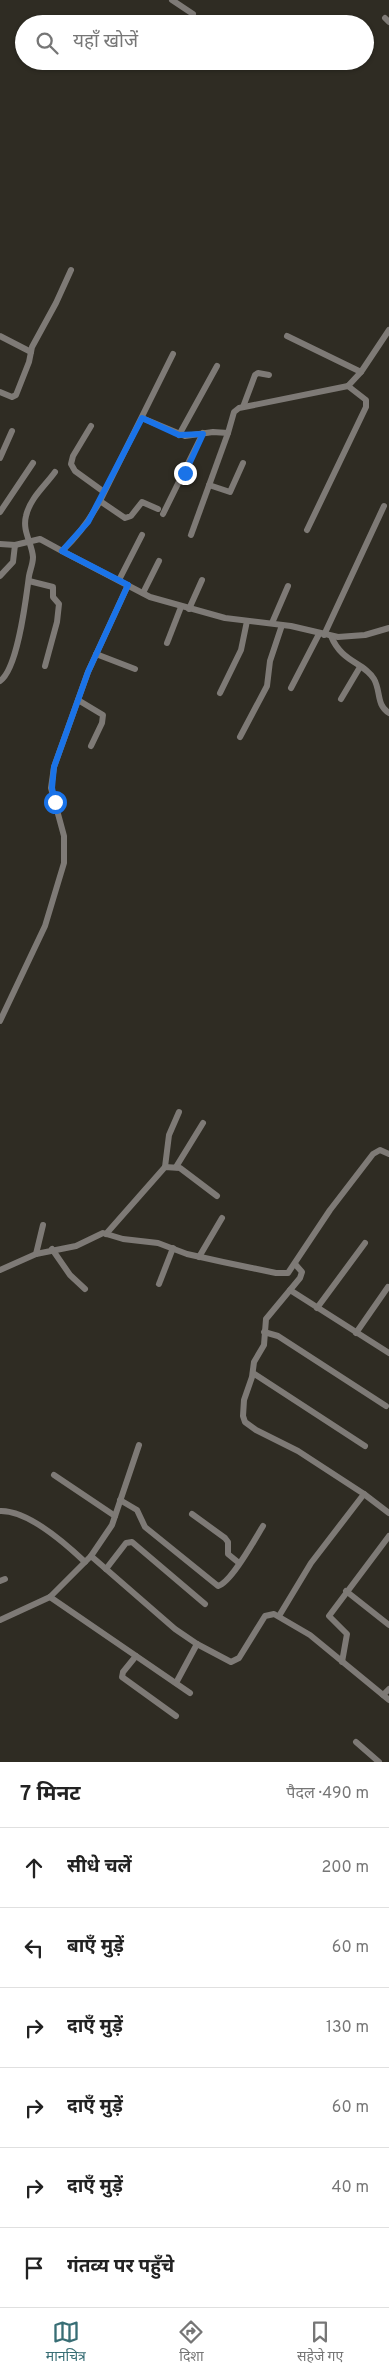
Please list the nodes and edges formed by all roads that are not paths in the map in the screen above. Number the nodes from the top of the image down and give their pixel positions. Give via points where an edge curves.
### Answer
1 (172, 0) edge
2 (193, 14) dead end
3 (71, 270) dead end
4 (389, 330) edge
5 (0, 336) edge
6 (287, 336) dead end
7 (31, 352) junction
8 (173, 354) dead end
9 (217, 366) dead end
10 (361, 372) junction
11 (269, 375) dead end
12 (348, 386) junction
13 (0, 392) edge
14 (243, 407) junction
15 (142, 418) junction
16 (91, 426) dead end
17 (12, 431) dead end
18 (228, 433) junction
19 (203, 434) junction
20 (179, 435) junction
21 (0, 458) edge
22 (33, 463) dead end
23 (243, 463) dead end
24 (55, 472) dead end
25 (209, 485) junction
26 (104, 492) junction
27 (100, 501) junction
28 (384, 506) dead end
29 (0, 512) edge
30 (308, 530) dead end
31 (142, 535) dead end
32 (191, 535) dead end
33 (29, 542) junction
34 (0, 544) edge
35 (15, 545) junction
36 (62, 551) junction
37 (159, 560) dead end
38 (0, 576) edge
39 (119, 580) junction
40 (202, 580) dead end
41 (29, 581) junction
42 (128, 585) junction
43 (288, 586) dead end
44 (143, 593) junction
45 (181, 607) junction
46 (189, 609) junction
47 (247, 621) junction
48 (272, 623) junction
49 (282, 625) junction
50 (389, 628) edge
51 (324, 635) junction
52 (167, 643) dead end
53 (96, 654) junction
54 (45, 666) dead end
55 (360, 667) junction
56 (135, 669) dead end
57 (0, 681) edge
58 (291, 688) dead end
59 (220, 693) dead end
60 (342, 699) dead end
61 (78, 700) junction
62 (389, 713) edge
63 (240, 737) dead end
64 (91, 746) dead end
65 (0, 1021) edge
66 (179, 1112) dead end
67 (203, 1123) dead end
68 (389, 1154) edge
69 (165, 1167) junction
70 (176, 1167) junction
71 (217, 1196) dead end
72 (222, 1218) dead end
73 (43, 1225) dead end
74 (106, 1234) junction
75 (365, 1243) dead end
76 (173, 1248) junction
77 (52, 1249) junction
78 (36, 1254) junction
79 (199, 1257) junction
80 (296, 1264) junction
81 (0, 1270) edge
82 (159, 1284) dead end
83 (388, 1287) edge
84 (85, 1289) dead end
85 (290, 1290) junction
86 (317, 1308) junction
87 (264, 1332) junction
88 (356, 1333) junction
89 (389, 1353) edge
90 (252, 1373) junction
91 (386, 1406) dead end
92 (139, 1445) dead end
93 (365, 1446) dead end
94 (54, 1475) dead end
95 (364, 1494) junction
96 (120, 1500) junction
97 (0, 1511) edge
98 (389, 1513) edge
99 (192, 1514) dead end
100 (115, 1516) junction
101 (263, 1526) dead end
102 (389, 1536) edge
103 (91, 1556) junction
104 (85, 1562) junction
105 (239, 1563) junction
106 (106, 1569) junction
107 (346, 1591) junction
108 (50, 1596) junction
109 (205, 1604) dead end
110 (279, 1616) junction
111 (0, 1620) edge
112 (389, 1625) edge
113 (197, 1644) junction
114 (136, 1656) junction
115 (342, 1662) junction
116 (176, 1683) junction
117 (389, 1689) edge
118 (190, 1693) dead end
119 (383, 1695) junction
120 (389, 1700) edge
121 (176, 1716) dead end
122 (356, 1742) dead end
123 (379, 1762) edge

1 - 2 street
3 - 7 street
4 - 10 street
5 - 7 street
6 - 10 street
7 - 13 street via 15,396
8 - 15 street
9 - 20 street
10 - 12 street
11 - 14 street via 255,375
12 - 14 street
12 - 30 street via 366,400 366,408
14 - 18 street via 234,412
15 - 20 street
15 - 26 street
16 - 26 street via 72,464 75,471
17 - 21 street
18 - 19 street
18 - 25 street
19 - 20 street
19 - 27 street via 160,512 142,502 124,518
22 - 29 street
23 - 25 street via 230,492
24 - 33 street via 28,509 25,524
25 - 32 street
26 - 27 street
27 - 36 street via 88,522
28 - 51 street
31 - 39 street
33 - 35 street
33 - 36 street via 40,539
33 - 41 street via 33,557
34 - 35 street
35 - 38 street via 13,562
36 - 39 street
37 - 44 street
39 - 42 street
40 - 46 street
41 - 54 street via 53,587 53,597 59,604
41 - 57 street via 18,644
42 - 44 street
42 - 53 street
43 - 48 street
44 - 45 street
45 - 46 street
45 - 52 street
46 - 47 street
47 - 48 street
47 - 59 street via 241,650
48 - 49 street
49 - 51 street
49 - 63 street via 270,661 267,686
50 - 51 street via 365,635
51 - 55 street
51 - 58 street
53 - 56 street
53 - 61 street
55 - 60 street
55 - 62 street via 374,679 380,705
61 - 64 street via 103,716
61 - 65 street via 51,778 64,836 64,863 45,926
66 - 69 street via 169,1135
67 - 70 street
68 - 80 street via 380,1150 373,1154 330,1210
69 - 70 street
69 - 74 street
70 - 71 street
72 - 79 street
73 - 78 street
74 - 76 street
74 - 77 street via 76,1246
75 - 86 street
76 - 79 street
76 - 82 street
77 - 78 street
77 - 84 street via 70,1275
78 - 81 street
79 - 80 street via 283,1274
80 - 85 street via 302,1275
83 - 88 street
85 - 86 street
85 - 87 street via 266,1319
86 - 88 street
87 - 90 street via 264,1345 255,1359
87 - 91 street via 278,1336
88 - 89 street
90 - 93 street
90 - 95 street via 242,1410 245,1422 298,1451
92 - 96 street
94 - 100 street
95 - 98 street
95 - 110 street via 311,1563
96 - 100 street
96 - 105 street via 137,1510 144,1527 215,1584 223,1584
97 - 104 street via 13,1511 32,1522
99 - 105 street via 225,1538 228,1554
100 - 103 street via 105,1538
101 - 105 street
102 - 107 street
103 - 104 street
103 - 106 street
104 - 108 street
106 - 109 street via 126,1543 132,1542
106 - 113 street
107 - 112 street
107 - 115 street via 329,1616 347,1634
108 - 111 street
108 - 114 street
110 - 113 street via 271,1613 265,1616 234,1662
110 - 115 street via 310,1635
113 - 116 street
114 - 116 street
114 - 121 street via 122,1676
115 - 119 street
116 - 118 street
117 - 119 street
119 - 120 street
122 - 123 street

